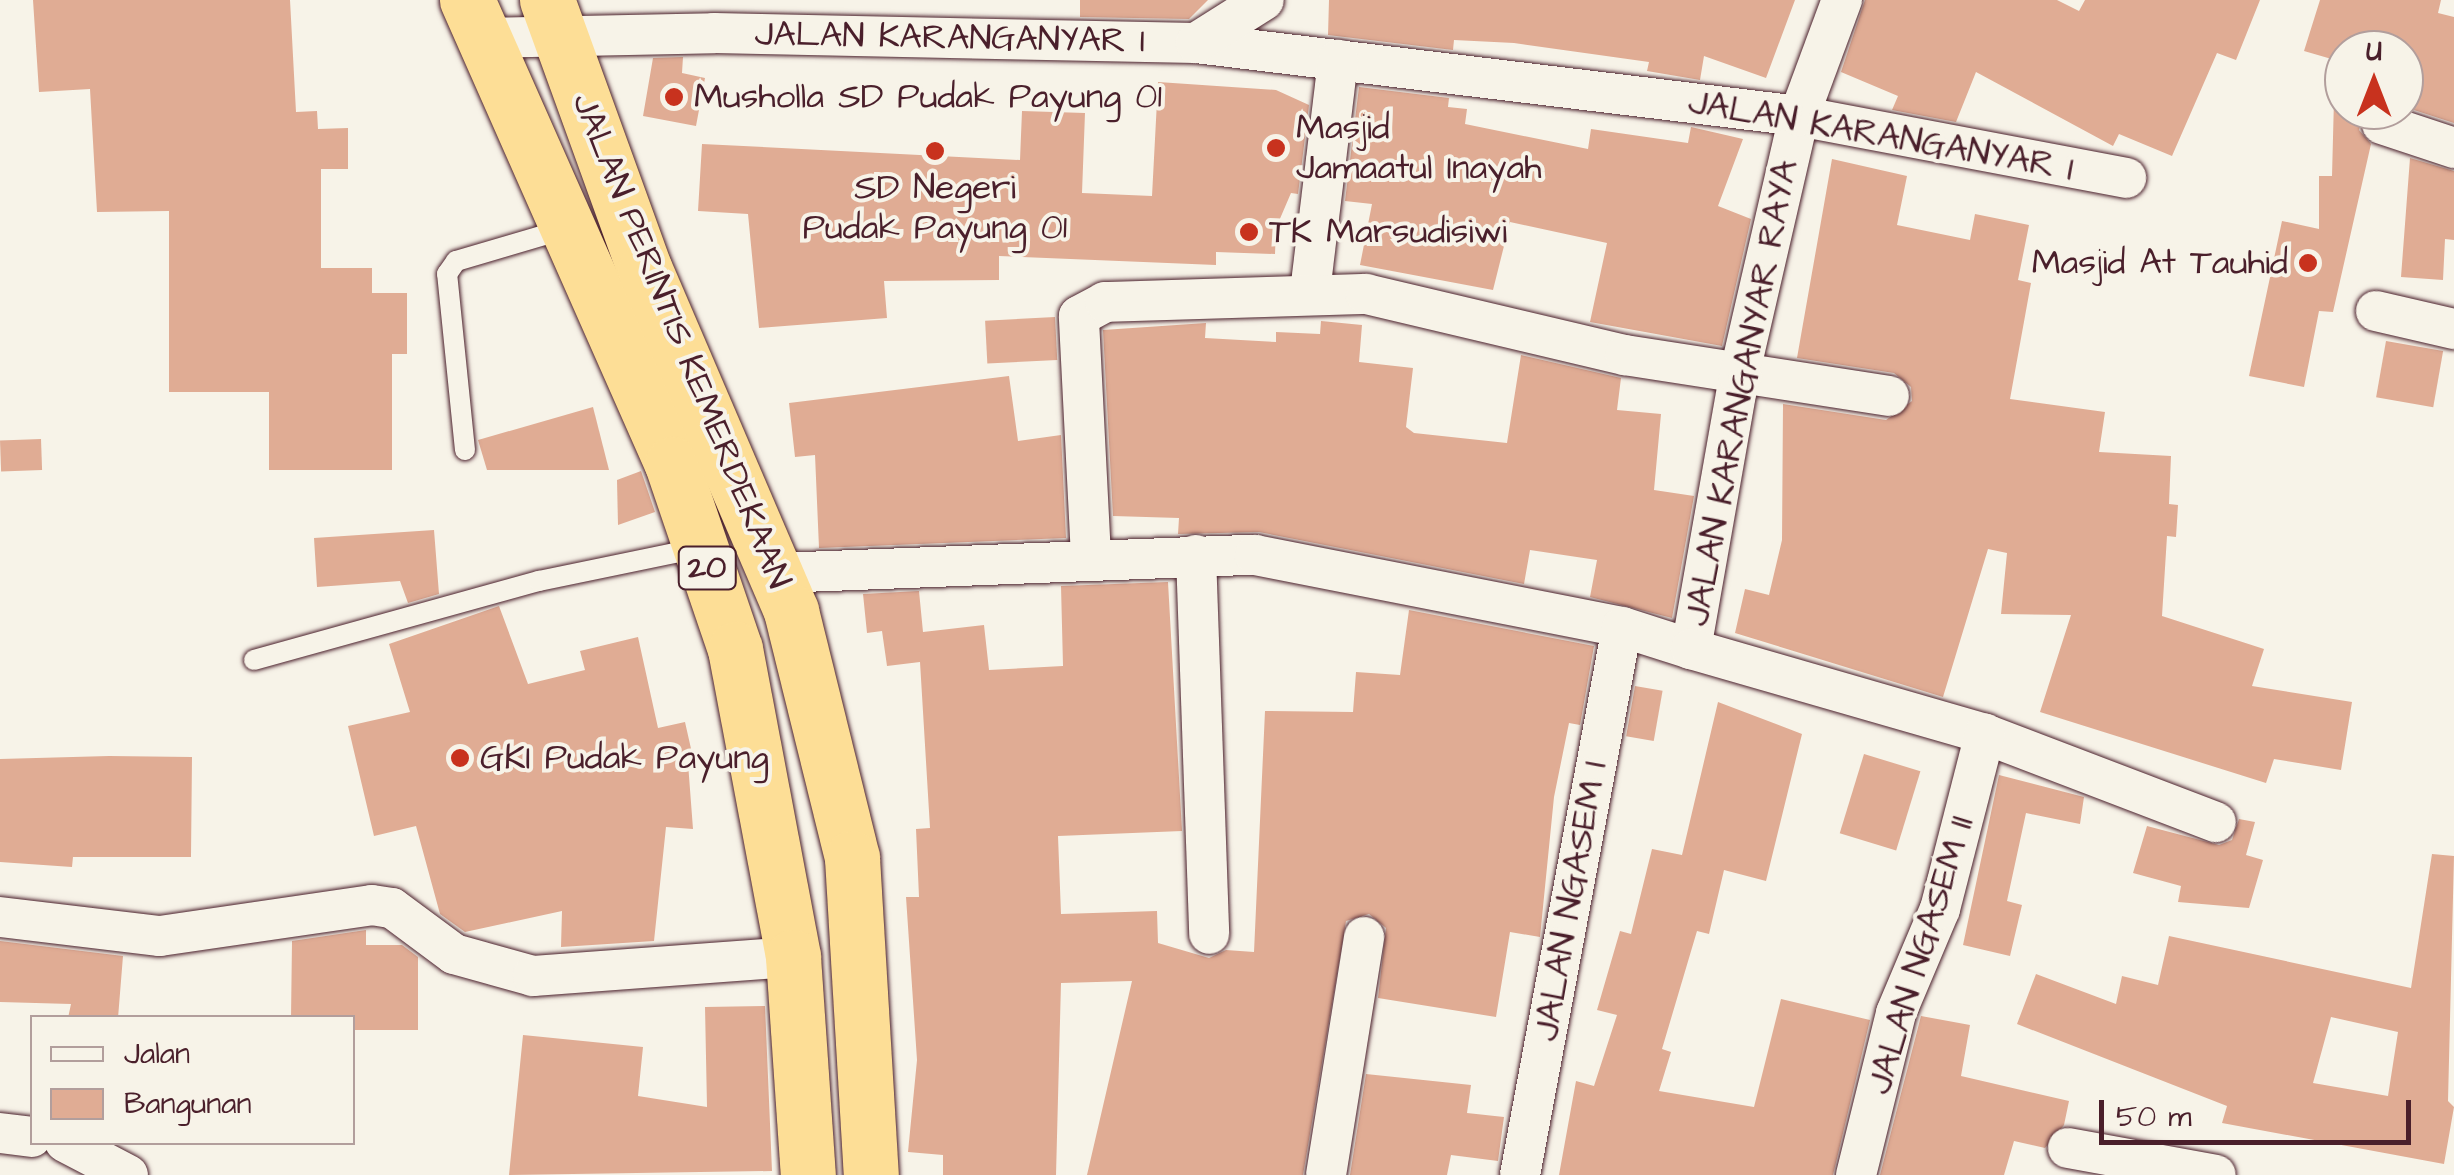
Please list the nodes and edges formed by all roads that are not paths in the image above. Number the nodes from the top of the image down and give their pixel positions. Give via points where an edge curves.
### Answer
1 (1264, 0) edge
2 (1842, 0) edge
3 (474, 19) edge
4 (554, 20) edge
5 (1196, 43) junction
6 (1338, 60) junction
7 (1799, 116) junction
8 (2400, 130) edge
9 (2454, 148) edge
10 (2126, 178) dead end
11 (567, 228) junction
12 (1310, 292) junction
13 (2376, 311) dead end
14 (2454, 329) edge
15 (1739, 376) junction
16 (1889, 396) dead end
17 (465, 450) dead end
18 (700, 548) junction
19 (1196, 555) junction
20 (1092, 557) junction
21 (777, 573) junction
22 (1622, 627) junction
23 (1691, 649) junction
24 (254, 660) dead end
25 (1985, 734) junction
26 (2216, 822) dead end
27 (0, 917) edge
28 (1209, 934) dead end
29 (1364, 937) dead end
30 (793, 957) junction
31 (0, 1133) edge
32 (30, 1137) edge
33 (71, 1145) edge
34 (2068, 1148) dead end
35 (128, 1175) edge
36 (808, 1175) edge
37 (870, 1175) edge
38 (1326, 1175) edge
39 (1520, 1175) edge
40 (1856, 1175) edge
41 (2216, 1175) edge

1 - 5 street
2 - 7 street, JALAN KARANGANYAR RAYA
3 - 4 street, JALAN PERINTIS KEMERDEKAAN
3 - 11 highway, JALAN PERINTIS KEMERDEKAAN / 20
4 - 5 street, JALAN KARANGANYAR I via 714,33
4 - 21 highway, JALAN PERINTIS KEMERDEKAAN / 20 via 644,270
5 - 6 street, JALAN KARANGANYAR I
6 - 7 street, JALAN KARANGANYAR I
6 - 12 street
7 - 10 street, JALAN KARANGANYAR I
7 - 15 street, JALAN KARANGANYAR RAYA
8 - 9 street
11 - 17 lane via 456,261 448,274
11 - 18 highway, JALAN PERINTIS KEMERDEKAAN / 20 via 672,464
12 - 15 street via 1366,294
12 - 20 street via 1105,302 1079,316
13 - 14 street
15 - 16 street
15 - 23 street, JALAN KARANGANYAR RAYA
18 - 24 lane via 539,581
18 - 30 highway, JALAN PERINTIS KEMERDEKAAN / 20 via 735,649
19 - 20 street, JALAN KARANGANYAR RAYA
19 - 22 street, JALAN KARANGANYAR RAYA via 1255,554
19 - 28 street
20 - 21 street, JALAN KARANGANYAR RAYA
21 - 37 highway, JALAN PERINTIS KEMERDEKAAN / 20 via 852,858
22 - 23 street, JALAN KARANGANYAR RAYA
22 - 39 street, JALAN NGASEM I
23 - 25 street
25 - 26 street
25 - 40 street, JALAN NGASEM II via 1940,910 1896,1013
27 - 30 street via 117,937 160,936 372,905 392,908 454,954 533,976
29 - 38 street
30 - 36 highway, JALAN PERINTIS KEMERDEKAAN / 20
31 - 32 street
33 - 35 street
34 - 41 street

